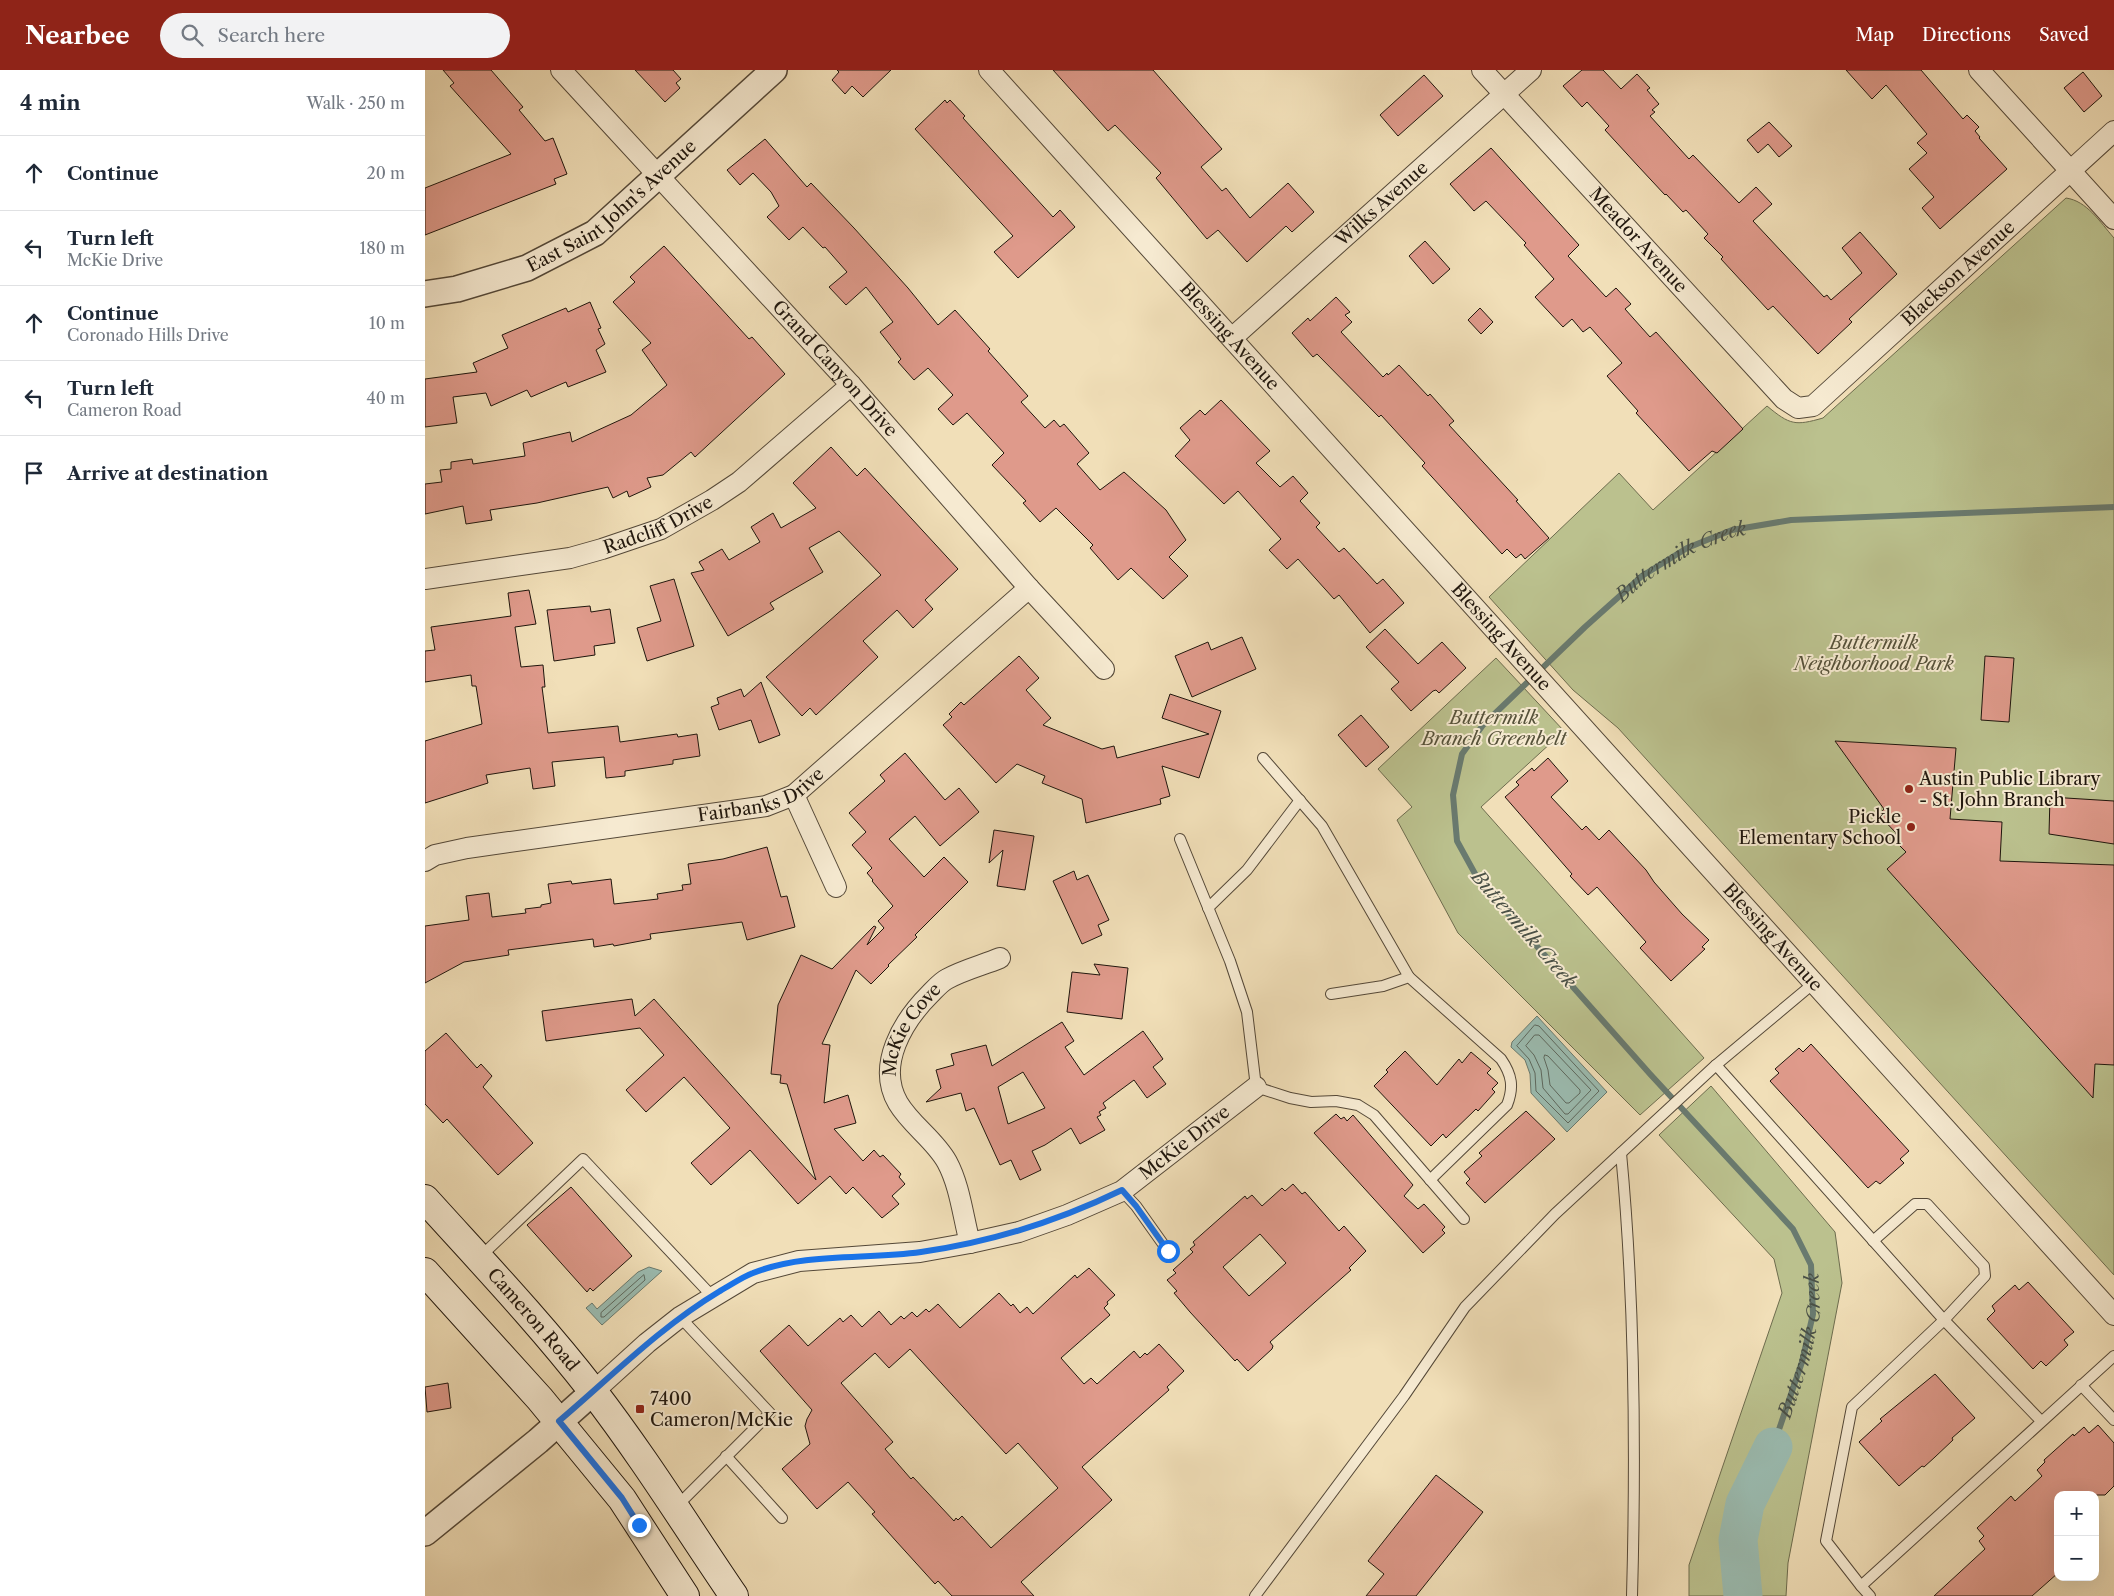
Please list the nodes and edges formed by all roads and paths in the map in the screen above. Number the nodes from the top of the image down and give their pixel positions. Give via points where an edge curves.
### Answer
1 (561, 70) edge
2 (774, 70) edge
3 (989, 70) edge
4 (1482, 70) edge
5 (1531, 70) edge
6 (1979, 70) edge
7 (1504, 94) junction
8 (2114, 131) edge
9 (2070, 170) junction
10 (659, 175) junction
11 (2114, 219) edge
12 (425, 294) edge
13 (1232, 338) junction
14 (851, 385) junction
15 (1798, 408) joint
16 (425, 579) edge
17 (1029, 588) junction
18 (1104, 669) dead end
19 (1263, 758) dead end
20 (794, 795) junction
21 (1300, 800) junction
22 (1180, 838) dead end
23 (425, 861) edge
24 (836, 887) dead end
25 (1208, 908) junction
26 (1001, 958) dead end
27 (1409, 977) junction
28 (1813, 983) junction
29 (1331, 994) dead end
30 (1716, 1065) junction
31 (1256, 1087) junction
32 (1621, 1152) junction
33 (1430, 1180) junction
34 (1122, 1190) junction
35 (425, 1199) edge
36 (1464, 1219) dead end
37 (1873, 1241) junction
38 (970, 1243) junction
39 (1168, 1251) dead end
40 (478, 1258) junction
41 (425, 1272) edge
42 (712, 1296) junction
43 (2114, 1315) edge
44 (680, 1317) junction
45 (1944, 1320) junction
46 (2114, 1356) edge
47 (2081, 1385) junction
48 (593, 1392) junction
49 (2114, 1420) edge
50 (559, 1421) junction
51 (2041, 1422) junction
52 (726, 1456) junction
53 (675, 1508) junction
54 (781, 1518) dead end
55 (425, 1533) edge
56 (1861, 1586) junction
57 (685, 1596) edge
58 (734, 1596) edge
59 (1255, 1596) edge
60 (1632, 1596) edge
61 (1871, 1596) edge

1 - 10 street, Grand Canyon Drive
2 - 10 street, East Saint John's Avenue
3 - 13 street, Blessing Avenue
4 - 7 street, Meador Avenue
5 - 7 street, Wilks Avenue
6 - 9 street
7 - 13 street, Wilks Avenue
7 - 15 street, Meador Avenue via 1785,399
8 - 9 street, Blackson Avenue
9 - 11 street
9 - 15 street, Blackson Avenue via 1813,406
10 - 12 street, East Saint John's Avenue via 595,233 561,252 493,280
10 - 14 street, Grand Canyon Drive
13 - 28 street, Blessing Avenue
14 - 16 street, Radcliff Drive via 739,482 661,529 569,558
14 - 17 street, Grand Canyon Drive
17 - 18 street, Grand Canyon Drive
17 - 20 street, Fairbanks Drive
19 - 21 lane
20 - 23 street, Fairbanks Drive via 765,806 467,848 435,855
20 - 24 street
21 - 25 lane via 1247,870
21 - 27 lane via 1321,826
22 - 25 lane
25 - 31 lane via 1247,1012
26 - 38 street, McKie Cove via 946,979 918,1006 897,1042 890,1070 898,1103 939,1149 953,1174
27 - 29 lane via 1383,986
27 - 33 lane via 1501,1059 1512,1083 1507,1105
28 - 30 lane
28 - 43 street, Blessing Avenue
30 - 32 lane
30 - 37 lane
31 - 33 lane via 1304,1101 1358,1105 1374,1115
31 - 34 street, McKie Drive
32 - 59 lane via 1555,1214 1465,1307 1404,1396
32 - 60 lane via 1633,1339
33 - 36 lane
34 - 38 street, McKie Drive via 1019,1232
34 - 39 lane
35 - 40 main road, Cameron Road
37 - 45 lane
37 - 45 lane via 1915,1204 1927,1204 1984,1266 1985,1276
38 - 42 street, McKie Drive via 920,1252 799,1261 753,1273
40 - 42 lane via 583,1159
40 - 48 main road, Cameron Road
41 - 50 main road
42 - 44 street, McKie Drive
44 - 48 street, McKie Drive
44 - 52 lane via 770,1413
45 - 51 lane
45 - 56 lane via 1853,1407 1826,1541
46 - 47 lane
47 - 49 lane
47 - 51 lane
48 - 50 street
48 - 53 main road, Cameron Road
50 - 55 street
50 - 57 main road via 622,1498
51 - 56 lane
52 - 53 lane
52 - 54 lane
53 - 58 main road, Cameron Road
56 - 61 lane

